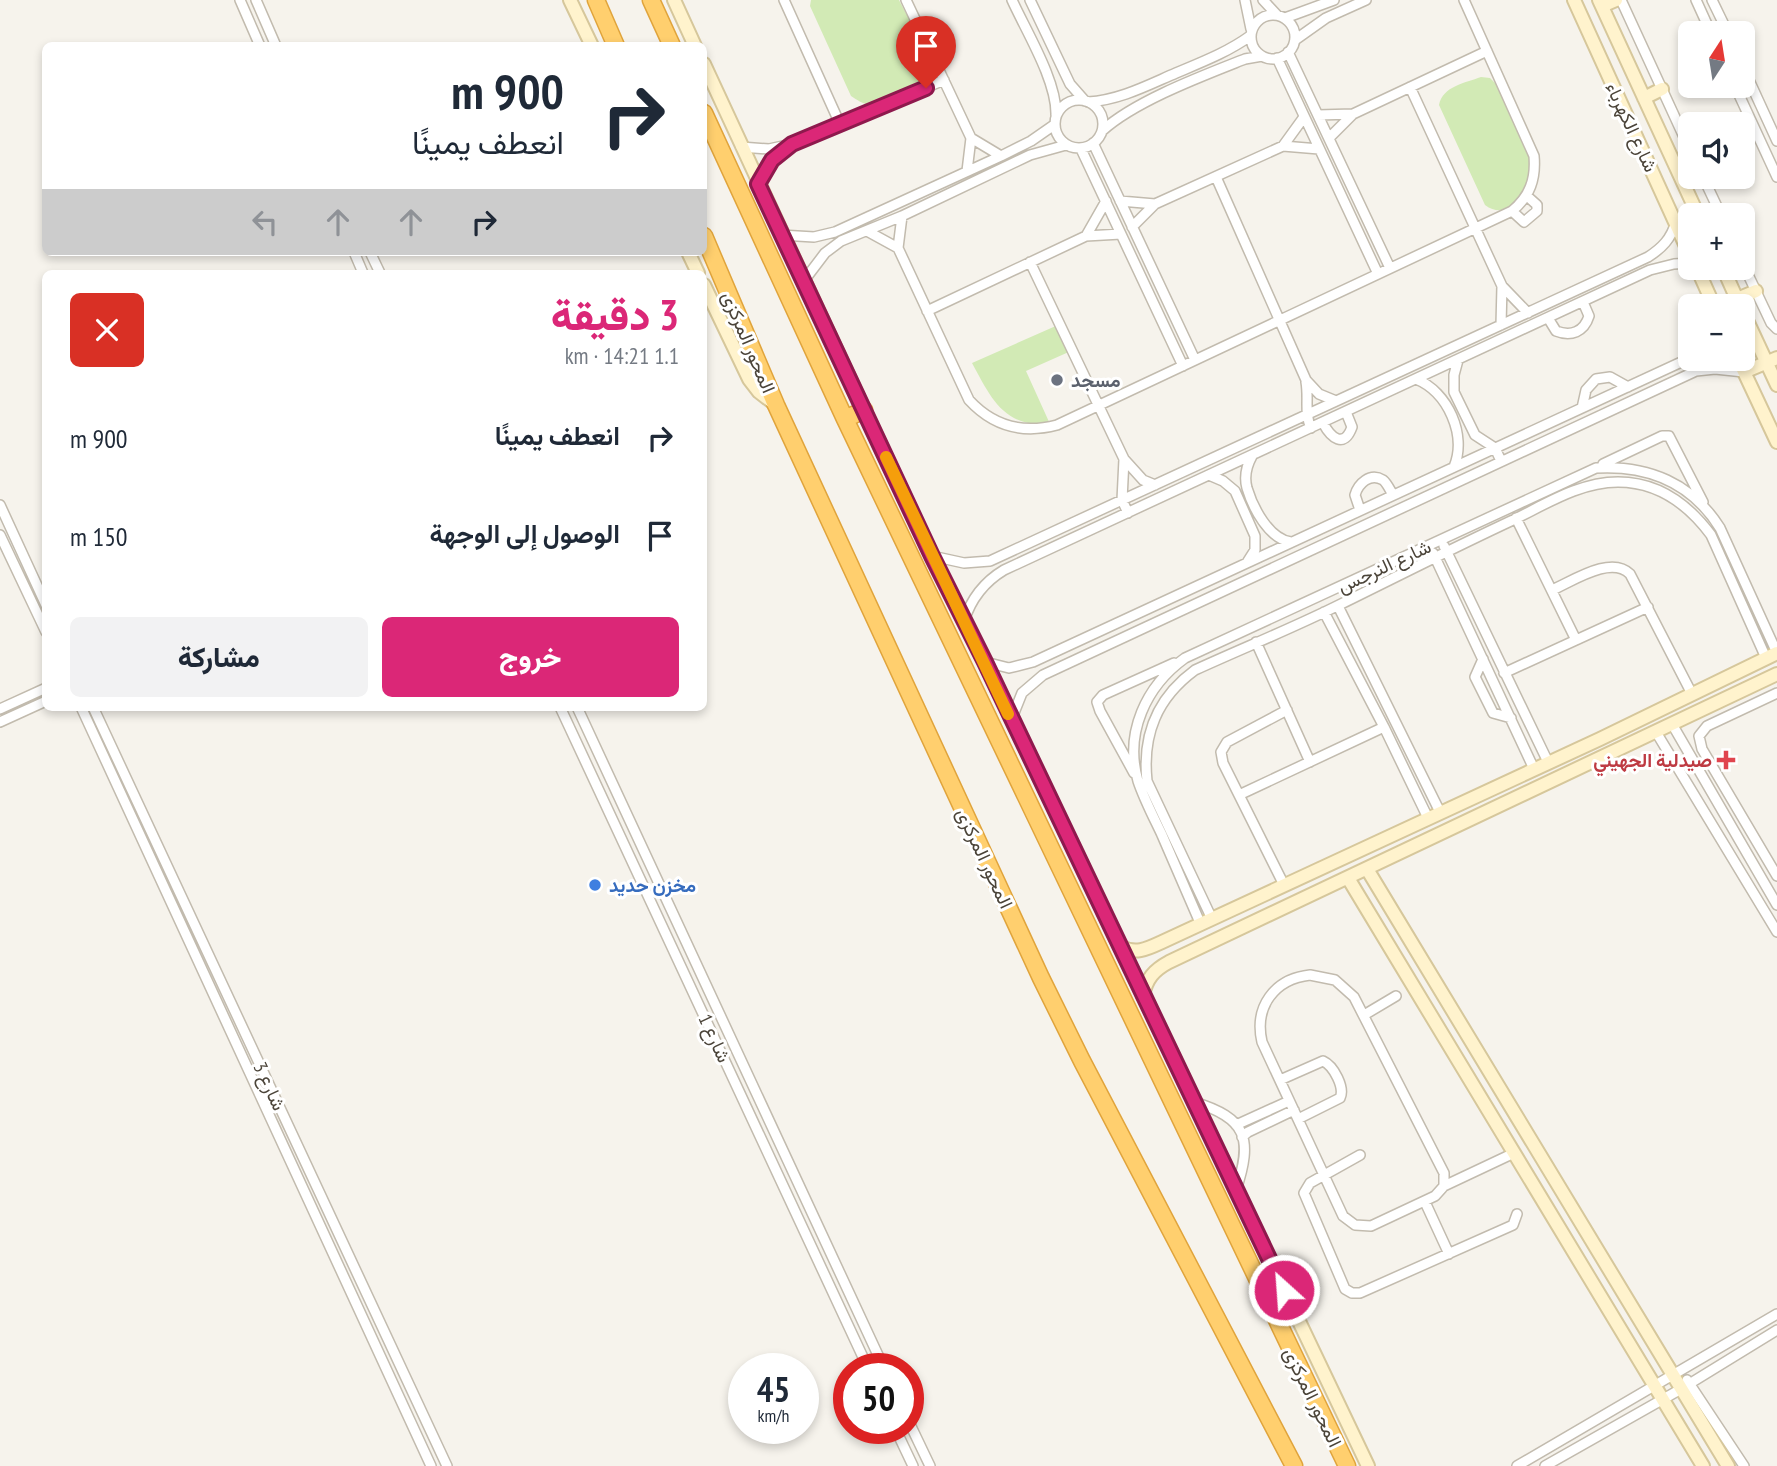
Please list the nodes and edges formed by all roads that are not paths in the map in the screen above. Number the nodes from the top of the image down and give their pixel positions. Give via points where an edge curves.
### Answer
1 (240, 0) edge
2 (256, 0) edge
3 (570, 0) edge
4 (596, 0) edge
5 (651, 0) edge
6 (674, 0) edge
7 (784, 0) edge
8 (906, 0) edge
9 (1012, 0) edge
10 (1030, 0) edge
11 (1245, 0) edge
12 (1263, 0) edge
13 (1334, 0) edge
14 (1366, 0) edge
15 (1464, 0) edge
16 (1574, 0) edge
17 (1619, 0) edge
18 (1696, 0) edge
19 (1712, 0) edge
20 (1600, 3) edge
21 (1281, 17) junction
22 (1706, 21) edge
23 (1722, 21) edge
24 (1251, 33) junction
25 (1295, 40) junction
26 (258, 42) edge
27 (274, 42) edge
28 (590, 42) edge
29 (615, 42) edge
30 (670, 42) edge
31 (693, 42) edge
32 (1487, 51) junction
33 (1288, 52) junction
34 (1262, 56) junction
35 (1277, 58) junction
36 (707, 71) edge
37 (944, 80) junction
38 (1410, 87) junction
39 (1662, 89) junction
40 (1755, 93) edge
41 (1644, 98) junction
42 (1741, 98) edge
43 (1086, 102) junction
44 (1353, 114) junction
45 (1318, 115) junction
46 (1304, 117) junction
47 (707, 120) edge
48 (1055, 120) junction
49 (840, 124) junction
50 (1678, 124) edge
51 (1102, 131) junction
52 (971, 138) junction
53 (1328, 138) junction
54 (1777, 141) edge
55 (792, 144) junction
56 (1093, 144) junction
57 (1066, 145) junction
58 (1283, 146) junction
59 (741, 147) junction
60 (1081, 149) junction
61 (1319, 149) junction
62 (1000, 156) junction
63 (967, 172) junction
64 (1216, 177) junction
65 (1777, 177) edge
66 (758, 184) junction
67 (1527, 196) junction
68 (1106, 201) junction
69 (1120, 201) junction
70 (1692, 203) edge
71 (1155, 204) junction
72 (1512, 211) junction
73 (902, 216) junction
74 (1676, 222) junction
75 (1132, 227) junction
76 (1678, 227) edge
77 (1475, 228) junction
78 (867, 231) junction
79 (1121, 234) junction
80 (781, 235) junction
81 (1086, 236) junction
82 (707, 243) edge
83 (898, 248) junction
84 (1030, 262) junction
85 (1678, 264) edge
86 (1390, 268) junction
87 (1378, 274) junction
88 (1751, 280) edge
89 (803, 282) junction
90 (1502, 286) junction
91 (707, 291) edge
92 (1756, 291) junction
93 (1752, 294) edge
94 (1583, 302) junction
95 (927, 311) junction
96 (1528, 313) junction
97 (1548, 318) junction
98 (1279, 320) junction
99 (1501, 325) junction
100 (1777, 329) edge
101 (1755, 332) edge
102 (1195, 360) junction
103 (1458, 360) junction
104 (1772, 360) edge
105 (1678, 364) edge
106 (1183, 366) junction
107 (1744, 372) junction
108 (1416, 379) junction
109 (1306, 380) junction
110 (1776, 383) edge
111 (1628, 387) junction
112 (1754, 392) junction
113 (1336, 401) junction
114 (776, 405) junction
115 (1099, 405) junction
116 (1581, 408) junction
117 (864, 410) junction
118 (1346, 412) junction
119 (1305, 416) junction
120 (845, 419) junction
121 (1323, 423) junction
122 (1311, 428) junction
123 (1777, 442) edge
124 (1495, 448) junction
125 (1252, 456) junction
126 (1124, 458) junction
127 (1502, 461) junction
128 (1454, 467) junction
129 (1596, 468) junction
130 (1209, 475) junction
131 (1156, 485) junction
132 (1393, 495) junction
133 (1122, 500) junction
134 (0, 505) edge
135 (1360, 510) junction
136 (1707, 510) junction
137 (1128, 513) junction
138 (1516, 518) junction
139 (0, 535) edge
140 (1442, 539) junction
141 (1293, 542) junction
142 (1429, 545) junction
143 (1447, 551) junction
144 (932, 556) junction
145 (1435, 557) junction
146 (1247, 562) junction
147 (1552, 590) junction
148 (42, 596) edge
149 (1338, 606) junction
150 (1648, 607) junction
151 (1324, 612) junction
152 (41, 613) edge
153 (964, 622) junction
154 (1576, 640) junction
155 (1256, 642) junction
156 (1773, 654) edge
157 (1185, 658) junction
158 (1483, 659) junction
159 (985, 662) junction
160 (1504, 673) junction
161 (1777, 674) edge
162 (1756, 684) junction
163 (42, 690) edge
164 (1777, 693) edge
165 (1692, 694) junction
166 (1763, 700) junction
167 (42, 703) edge
168 (0, 709) edge
169 (1287, 710) junction
170 (83, 711) edge
171 (95, 711) edge
172 (562, 711) edge
173 (579, 711) edge
174 (1511, 718) junction
175 (1011, 720) junction
176 (0, 722) edge
177 (1672, 724) junction
178 (1384, 727) junction
179 (1656, 732) junction
180 (1600, 739) junction
181 (1608, 755) junction
182 (1310, 762) junction
183 (1548, 762) junction
184 (1534, 769) junction
185 (1139, 783) junction
186 (1239, 795) junction
187 (1434, 815) junction
188 (1367, 869) junction
189 (1777, 876) edge
190 (1348, 878) junction
191 (1284, 885) junction
192 (1777, 905) edge
193 (1207, 922) junction
194 (1777, 932) edge
195 (1162, 942) junction
196 (1119, 946) junction
197 (1169, 962) junction
198 (706, 987) junction
199 (693, 992) junction
200 (1143, 996) junction
201 (1395, 996) dead end
202 (1364, 1015) junction
203 (1280, 1080) junction
204 (1495, 1083) junction
205 (1477, 1092) junction
206 (1194, 1102) junction
207 (1293, 1110) junction
208 (1514, 1114) junction
209 (1495, 1122) junction
210 (1236, 1125) junction
211 (1242, 1137) junction
212 (1514, 1153) junction
213 (1360, 1155) dead end
214 (1322, 1176) junction
215 (1444, 1186) junction
216 (1236, 1190) junction
217 (1425, 1202) junction
218 (1517, 1214) dead end
219 (1449, 1254) junction
220 (1777, 1314) edge
221 (1777, 1329) edge
222 (861, 1353) edge
223 (877, 1353) edge
224 (1677, 1373) junction
225 (1655, 1386) junction
226 (1685, 1387) junction
227 (1663, 1399) junction
228 (903, 1444) edge
229 (919, 1444) edge
230 (432, 1466) edge
231 (447, 1466) edge
232 (913, 1466) edge
233 (930, 1466) edge
234 (1294, 1466) edge
235 (1347, 1466) edge
236 (1368, 1466) edge
237 (1517, 1466) edge
238 (1545, 1466) edge
239 (1703, 1466) edge
240 (1728, 1466) edge
241 (1744, 1466) edge

1 - 26 street
2 - 27 street
3 - 28 street
4 - 29 highway
5 - 30 highway
6 - 31 street
7 - 49 street
8 - 37 street
9 - 48 street via 1051,84
10 - 43 street via 1070,84
11 - 24 street
12 - 21 street
13 - 21 street
14 - 25 street via 1326,18
15 - 32 street
16 - 74 street, شارع الكهرباء
17 - 20 street
17 - 39 street
18 - 22 street
19 - 23 street
20 - 41 street, شارع الكهرباء
21 - 24 street via 1264,16
21 - 25 street via 1293,28
24 - 34 street via 1254,48
24 - 43 street via 1230,49 1126,94
25 - 33 street
32 - 38 street
32 - 67 street via 1534,156 1534,177
33 - 35 street
33 - 45 street
34 - 35 street
34 - 51 street via 1245,59 1135,107
35 - 46 street
36 - 59 street
37 - 49 street
37 - 52 street
38 - 44 street
38 - 77 street
39 - 41 street
39 - 50 street
40 - 54 street
41 - 70 street, شارع الكهرباء
42 - 65 street
43 - 48 street via 1065,104
43 - 51 street via 1099,111
44 - 45 street
44 - 53 street
45 - 53 street
46 - 58 street
46 - 61 street
47 - 120 highway, المحور المركزى
48 - 57 street via 1056,133
48 - 62 street via 1031,141
49 - 55 street
51 - 56 street
52 - 62 street
52 - 63 street
53 - 86 street
55 - 59 street via 769,149
55 - 66 street via 772,160
56 - 60 street
56 - 69 street
57 - 60 street
57 - 73 street via 1030,155
58 - 61 street
58 - 64 street
59 - 66 street
60 - 68 street
61 - 87 street
62 - 63 street
63 - 80 street via 824,236
64 - 71 street
64 - 98 street
66 - 80 street
67 - 72 street
67 - 72 street via 1538,211 1524,222
68 - 79 street
68 - 81 street
69 - 71 street
69 - 75 street
71 - 75 street
72 - 77 street
73 - 78 street
73 - 83 street
74 - 76 street, شارع الكهرباء
74 - 96 street via 1667,243 1648,257
75 - 102 street
77 - 86 street
77 - 90 street
78 - 83 street
78 - 89 street via 825,253
79 - 81 street
79 - 106 street
80 - 89 street
81 - 84 street
82 - 114 highway, المحور المركزى
83 - 95 street
84 - 95 street
84 - 115 street
85 - 94 street via 1662,266
86 - 87 street
87 - 98 street
88 - 92 street
89 - 117 street
90 - 96 street
90 - 99 street
91 - 114 street via 754,386
92 - 93 street
92 - 100 street
94 - 97 street
94 - 97 street via 1589,316 1579,331 1556,331
95 - 115 street via 969,400 998,423 1042,429
96 - 99 street
97 - 103 street
98 - 102 street
98 - 109 street
99 - 113 street
101 - 104 street
102 - 106 street
103 - 108 street
103 - 124 street via 1454,392 1475,435
104 - 107 street
104 - 110 street
105 - 111 street
106 - 115 street
107 - 112 street
107 - 127 street via 1696,371
108 - 118 street
108 - 128 street via 1437,392 1459,433
109 - 113 street via 1319,394
109 - 119 street
110 - 112 street
111 - 116 street
111 - 116 street via 1610,377 1596,379 1586,390
112 - 123 street
113 - 119 street
114 - 234 highway, المحور المركزى via 1070,1038
115 - 126 street
116 - 124 street
117 - 120 highway
117 - 144 street
118 - 121 street
118 - 121 street via 1352,427 1344,438 1334,438
119 - 122 street
119 - 131 street
120 - 235 highway, المحور المركزى
121 - 122 street
122 - 125 street
124 - 127 street
124 - 128 street
125 - 130 street
125 - 141 street via 1247,488 1267,529
126 - 131 street via 1143,480
126 - 133 street
127 - 175 street via 1043,675 1023,693
128 - 132 street
129 - 136 street, شارع النرجس via 1657,474
129 - 136 street via 1669,436
129 - 140 street, شارع النرجس
130 - 137 street
130 - 146 street via 1235,491 1255,536 1255,550
131 - 133 street
132 - 135 street
132 - 135 street via 1381,479 1363,481 1354,495
133 - 137 street
133 - 144 street via 990,561 964,563
134 - 148 street
135 - 141 street
136 - 156 street, شارع النرجس via 1720,528
137 - 153 street via 996,575 970,603
138 - 143 street, شارع النرجس
138 - 147 street
138 - 156 street, شارع النرجس via 1599,484 1636,484 1671,496 1711,535
139 - 152 street
140 - 142 street, شارع النرجس
140 - 143 street
141 - 146 street
142 - 145 street
142 - 157 street, شارع النرجس
143 - 145 street, شارع النرجس
143 - 160 street
144 - 153 street
145 - 149 street, شارع النرجس
145 - 158 street
146 - 159 street via 1021,666
147 - 150 street via 1606,566 1619,566 1630,574
147 - 154 street
149 - 151 street, شارع النرجس
149 - 187 street
150 - 154 street
150 - 165 street
151 - 155 street, شارع النرجس
151 - 178 street
153 - 159 street
154 - 160 street
155 - 169 street
155 - 193 street, شارع النرجس via 1180,681 1158,710 1146,744 1147,781
156 - 165 street
157 - 185 street, شارع النرجس via 1161,679 1144,705 1135,736
157 - 185 street via 1103,695 1097,702
158 - 174 street
158 - 174 street via 1475,677 1490,710
159 - 175 street
160 - 183 street
161 - 162 street
162 - 166 street
162 - 177 street
163 - 168 street
164 - 166 street
165 - 180 street
166 - 189 street via 1707,726 1699,743
167 - 176 street
169 - 182 street
169 - 186 street via 1223,747 1221,758
170 - 230 street, شارع 3
171 - 231 street, شارع 3
172 - 199 street, شارع 1
173 - 198 street, شارع 1
174 - 184 street
175 - 196 street
177 - 179 street
177 - 192 street
178 - 182 street
178 - 187 street
179 - 181 street
179 - 194 street
180 - 181 street
180 - 183 street
181 - 188 street
182 - 186 street
183 - 184 street
184 - 187 street
185 - 193 street, شارع النرجس
186 - 191 street
187 - 191 street
188 - 190 street
188 - 204 street
190 - 197 street
190 - 205 street
191 - 193 street
193 - 195 street
195 - 196 street via 1139,951
195 - 197 street via 1162,953
196 - 200 street
197 - 200 street via 1151,975
198 - 199 street
198 - 223 street, شارع 1
199 - 222 street, شارع 1
200 - 206 street
201 - 202 street
202 - 203 street via 1349,990 1327,977 1301,976 1278,987 1263,1008 1260,1025 1262,1042
202 - 215 street via 1442,1168
203 - 207 street
203 - 207 street via 1323,1061 1331,1066 1342,1089 1340,1098
204 - 205 street via 1484,1094
204 - 208 street
205 - 209 street
206 - 210 street via 1221,1111
206 - 216 street
207 - 210 street
207 - 211 street
207 - 214 street
208 - 209 street via 1504,1112
208 - 224 street
209 - 212 street
210 - 211 street
211 - 216 street via 1245,1157
212 - 215 street
212 - 225 street
213 - 214 street
214 - 217 street via 1343,1216 1360,1227
214 - 219 street via 1307,1185 1304,1196 1348,1292 1360,1293
215 - 217 street
216 - 236 street
217 - 219 street
218 - 219 street via 1513,1225
220 - 224 street
221 - 226 street
224 - 225 street
224 - 226 street
225 - 227 street
225 - 237 street
226 - 227 street
226 - 240 street
226 - 241 street
227 - 238 street
227 - 239 street
228 - 232 street
229 - 233 street

